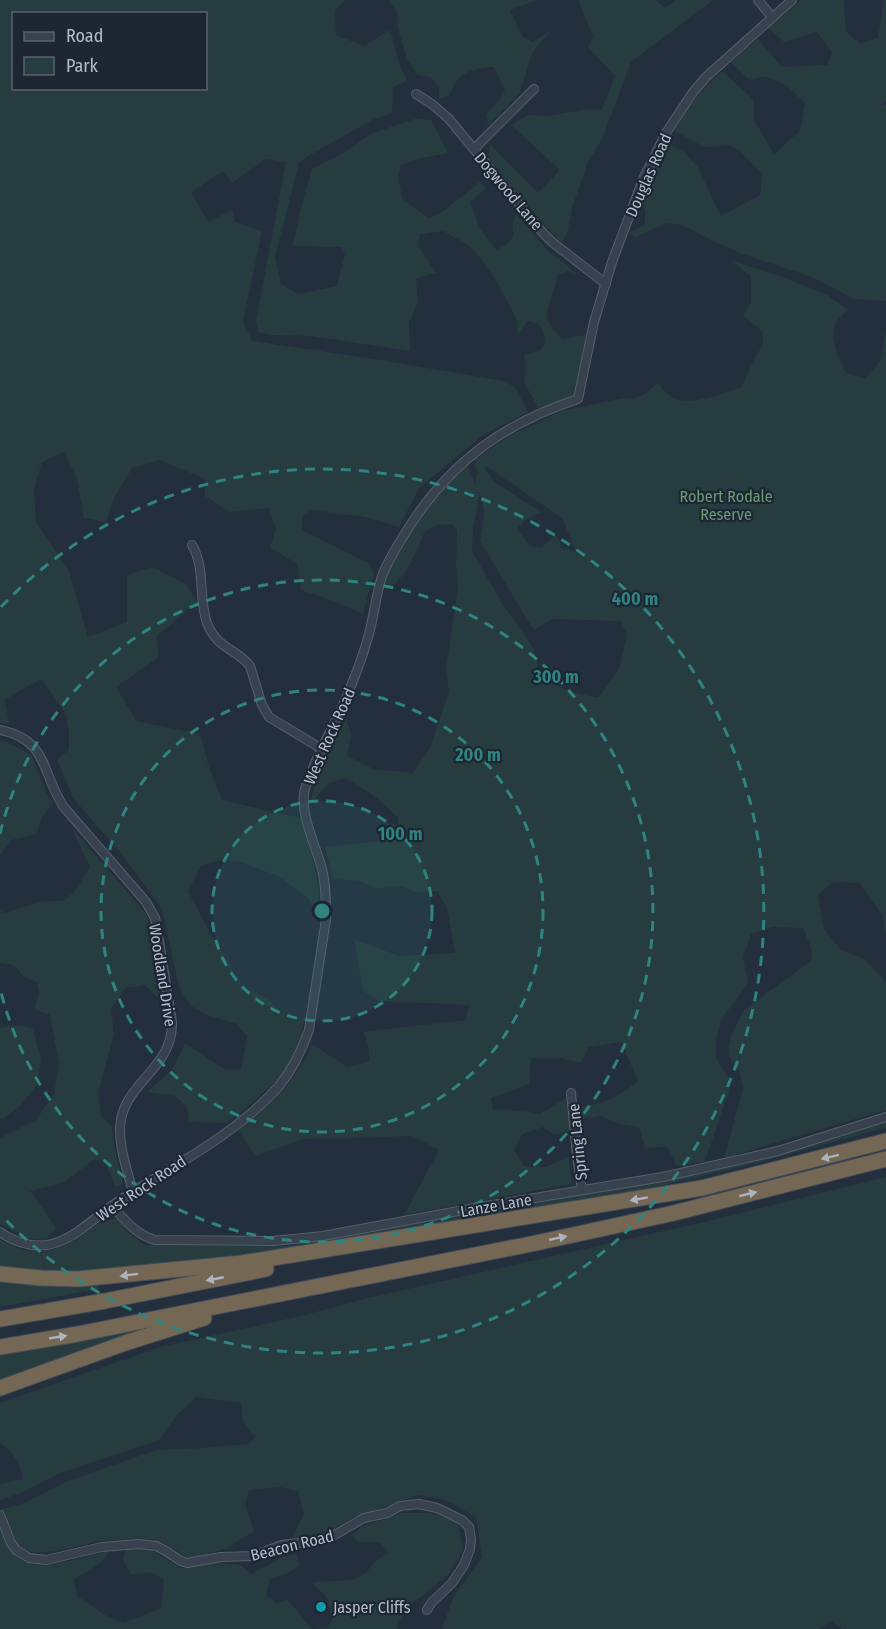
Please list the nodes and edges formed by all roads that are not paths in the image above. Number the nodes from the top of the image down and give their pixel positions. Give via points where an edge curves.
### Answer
1 (758, 0) edge
2 (792, 0) edge
3 (772, 17) junction
4 (534, 89) dead end
5 (416, 94) dead end
6 (474, 149) junction
7 (606, 284) junction
8 (594, 322) joint
9 (192, 545) dead end
10 (0, 730) edge
11 (322, 748) junction
12 (572, 1093) dead end
13 (886, 1117) edge
14 (886, 1141) edge
15 (886, 1159) edge
16 (582, 1190) junction
17 (133, 1192) junction
18 (112, 1206) junction
19 (561, 1212) junction
20 (0, 1232) edge
21 (536, 1243) junction
22 (0, 1274) edge
23 (0, 1319) edge
24 (0, 1347) edge
25 (0, 1388) edge
26 (0, 1515) edge
27 (427, 1610) dead end

1 - 3 street
2 - 3 street, Douglas Road
3 - 7 street, Douglas Road via 706,77 675,119 654,154
4 - 6 street
5 - 6 street, Dogwood Lane via 442,113
6 - 7 street, Dogwood Lane via 543,233
7 - 8 street, Douglas Road
8 - 11 street, West Rock Road via 578,399 497,436 467,458 440,484 411,524 385,570 363,656
9 - 11 street via 199,563 205,614 213,634 250,666 269,717
10 - 17 street, Woodland Drive via 24,738 37,751 63,806 146,902 155,918 172,1031 164,1056 128,1101 122,1116 121,1139
11 - 17 street, West Rock Road via 306,786 304,805 322,871 326,919 312,1017 303,1047 279,1085 248,1115
12 - 16 street, Spring Lane
13 - 16 street, Lanze Lane via 778,1151 663,1177
14 -> 19 highway via 702,1188
21 -> 15 highway via 674,1213
16 - 18 street, Lanze Lane via 323,1236 273,1241 155,1240 133,1229
17 - 18 street, West Rock Road
18 - 20 street, West Rock Road via 66,1239 48,1245 27,1244
19 -> 22 highway via 242,1263 78,1279
19 -> 23 highway
24 -> 21 highway
21 - 25 highway via 243,1307 154,1333
26 - 27 street, Beacon Road via 11,1543 29,1558 45,1560 102,1547 139,1544 156,1546 188,1563 253,1556 282,1545 331,1537 364,1518 400,1506 419,1504 437,1508 462,1520 471,1539 464,1565

